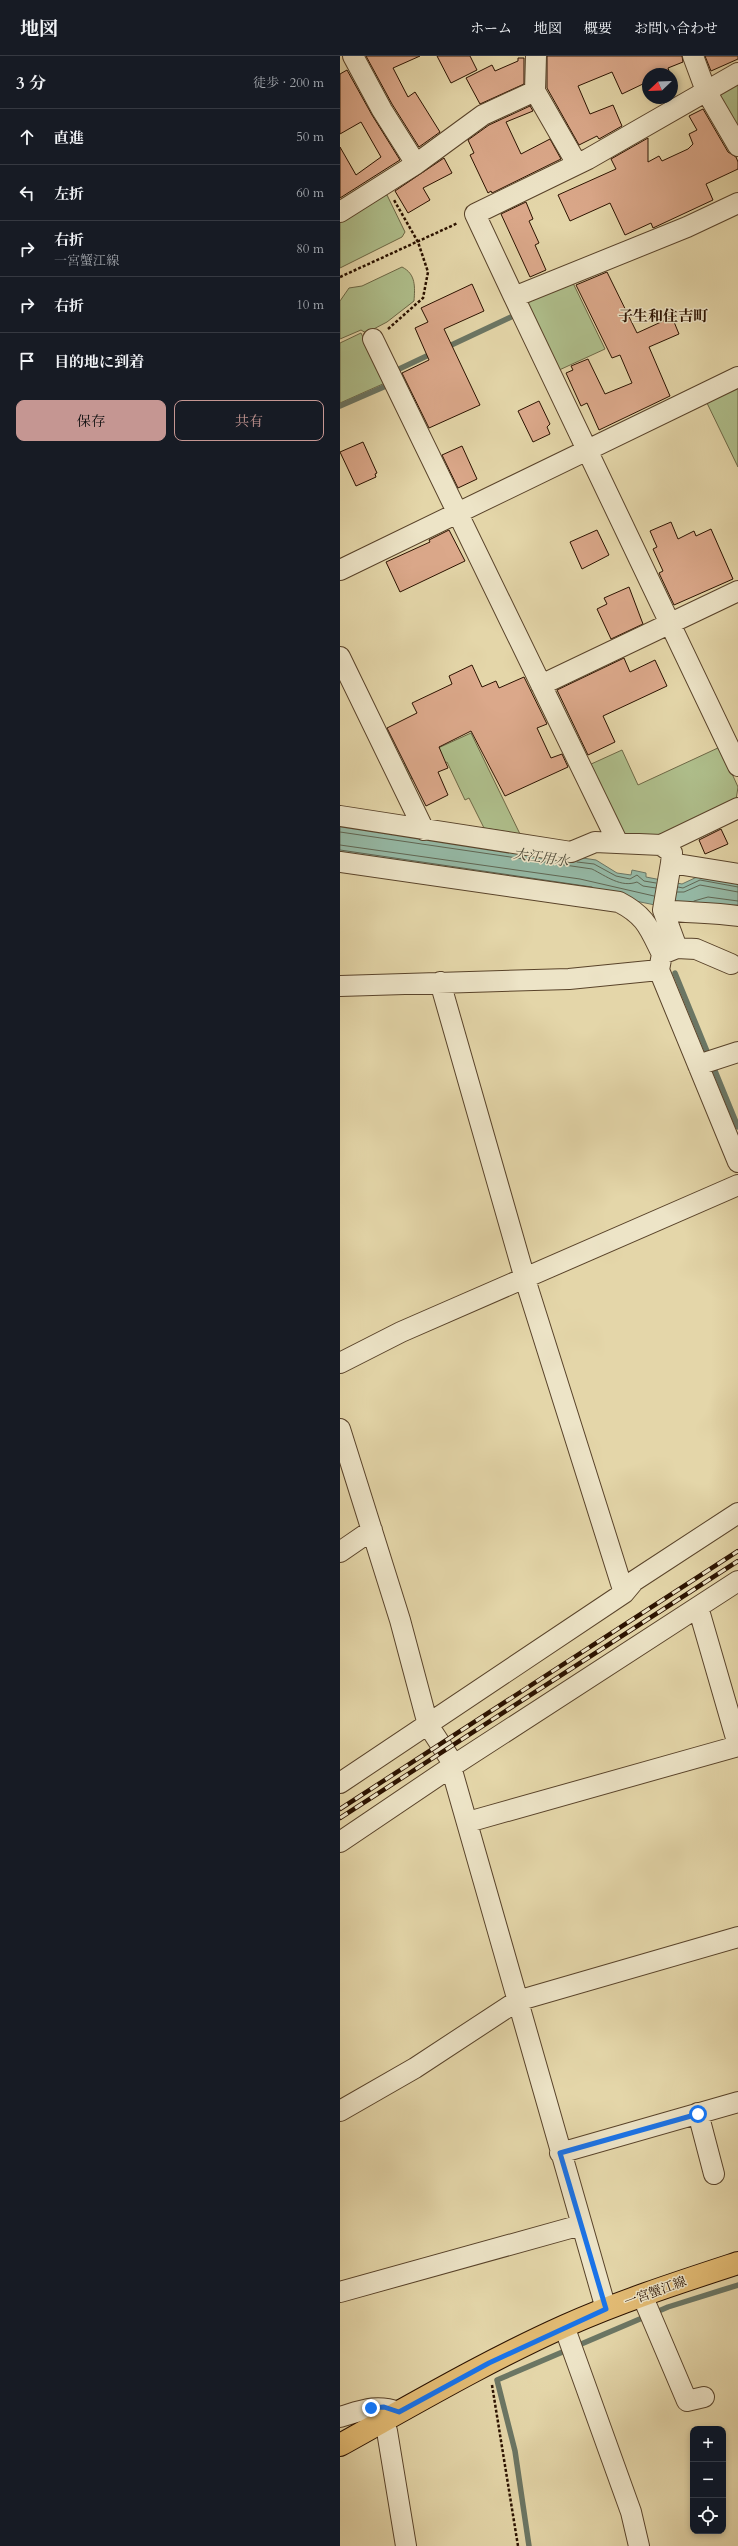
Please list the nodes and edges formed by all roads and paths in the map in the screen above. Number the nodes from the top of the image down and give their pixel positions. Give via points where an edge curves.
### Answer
1 (353, 56) edge
2 (536, 56) edge
3 (693, 56) edge
4 (738, 73) edge
5 (535, 91) junction
6 (706, 91) junction
7 (738, 146) edge
8 (416, 164) junction
9 (577, 164) junction
10 (385, 184) junction
11 (738, 203) edge
12 (340, 212) edge
13 (475, 214) junction
14 (418, 242) junction
15 (340, 277) edge
16 (514, 297) junction
17 (373, 339) joint
18 (738, 377) edge
19 (587, 449) junction
20 (458, 513) junction
21 (340, 570) edge
22 (738, 591) edge
23 (670, 623) junction
24 (340, 658) edge
25 (541, 685) junction
26 (738, 766) edge
27 (738, 808) edge
28 (340, 816) edge
29 (424, 830) junction
30 (618, 843) junction
31 (661, 845) junction
32 (340, 862) edge
33 (670, 869) junction
34 (738, 874) edge
35 (663, 910) junction
36 (738, 916) edge
37 (666, 957) junction
38 (731, 964) dead end
39 (440, 982) junction
40 (340, 986) edge
41 (738, 1052) edge
42 (708, 1062) junction
43 (738, 1162) edge
44 (738, 1186) edge
45 (525, 1279) junction
46 (340, 1363) edge
47 (340, 1429) edge
48 (738, 1513) edge
49 (372, 1530) junction
50 (340, 1552) edge
51 (738, 1581) edge
52 (624, 1593) junction
53 (698, 1607) junction
54 (428, 1725) junction
55 (738, 1746) edge
56 (453, 1766) junction
57 (340, 1783) edge
58 (468, 1822) junction
59 (340, 1842) edge
60 (738, 1937) edge
61 (517, 2001) junction
62 (738, 2102) edge
63 (340, 2111) edge
64 (698, 2114) junction
65 (560, 2153) junction
66 (714, 2174) dead end
67 (581, 2225) junction
68 (738, 2263) edge
69 (340, 2292) edge
70 (648, 2308) junction
71 (606, 2309) junction
72 (570, 2340) junction
73 (489, 2363) junction
74 (704, 2397) dead end
75 (399, 2412) junction
76 (340, 2417) edge
77 (381, 2423) junction
78 (340, 2445) edge
79 (406, 2546) edge
80 (518, 2546) edge
81 (639, 2546) edge

1 - 8 street via 382,110
2 - 5 street
3 - 6 street
4 - 6 street
5 - 8 street via 483,115
5 - 9 street
6 - 7 street
6 - 9 street
8 - 10 street
9 - 13 street
10 - 12 street
10 - 14 path
11 - 16 street via 687,227
13 - 14 path
13 - 16 street
14 - 15 path
14 - 17 path via 428,272 423,298 401,320
16 - 19 street
17 - 20 street
18 - 19 street
19 - 20 street
19 - 23 street
20 - 21 street
20 - 25 street
22 - 23 street
23 - 25 street
23 - 26 street
24 - 29 street
25 - 30 street
27 - 31 street
28 - 29 street
29 - 30 street via 571,852 595,842
30 - 31 street
31 - 33 street via 672,853
32 - 37 street via 619,902 636,910
33 - 34 street
33 - 35 street
35 - 36 street
35 - 37 street
37 - 38 street via 696,949
37 - 39 street via 569,979
37 - 42 street
39 - 40 street
39 - 45 street
41 - 42 street
42 - 43 street
44 - 45 street
45 - 46 street via 401,1332
45 - 52 street
47 - 49 street
48 - 52 street via 634,1580
49 - 50 street
49 - 54 street
51 - 53 street
52 - 54 street
53 - 55 street
53 - 56 street
54 - 56 street
54 - 57 street
55 - 58 street
56 - 58 street
56 - 59 street
58 - 61 street
60 - 61 street
61 - 63 street via 415,2068
61 - 65 street
62 - 64 street
64 - 65 street
64 - 66 street
65 - 67 street
67 - 69 street
67 - 71 street
68 - 70 main road, 一宮蟹江線
70 - 71 main road, 一宮蟹江線
70 - 74 street via 687,2401
71 - 72 main road, 一宮蟹江線
72 - 73 main road, 一宮蟹江線
72 - 81 street via 631,2512
73 - 75 main road, 一宮蟹江線
73 - 80 path
75 - 76 street via 384,2407
75 - 77 main road, 一宮蟹江線
77 - 78 main road, 一宮蟹江線
77 - 79 street via 388,2431

